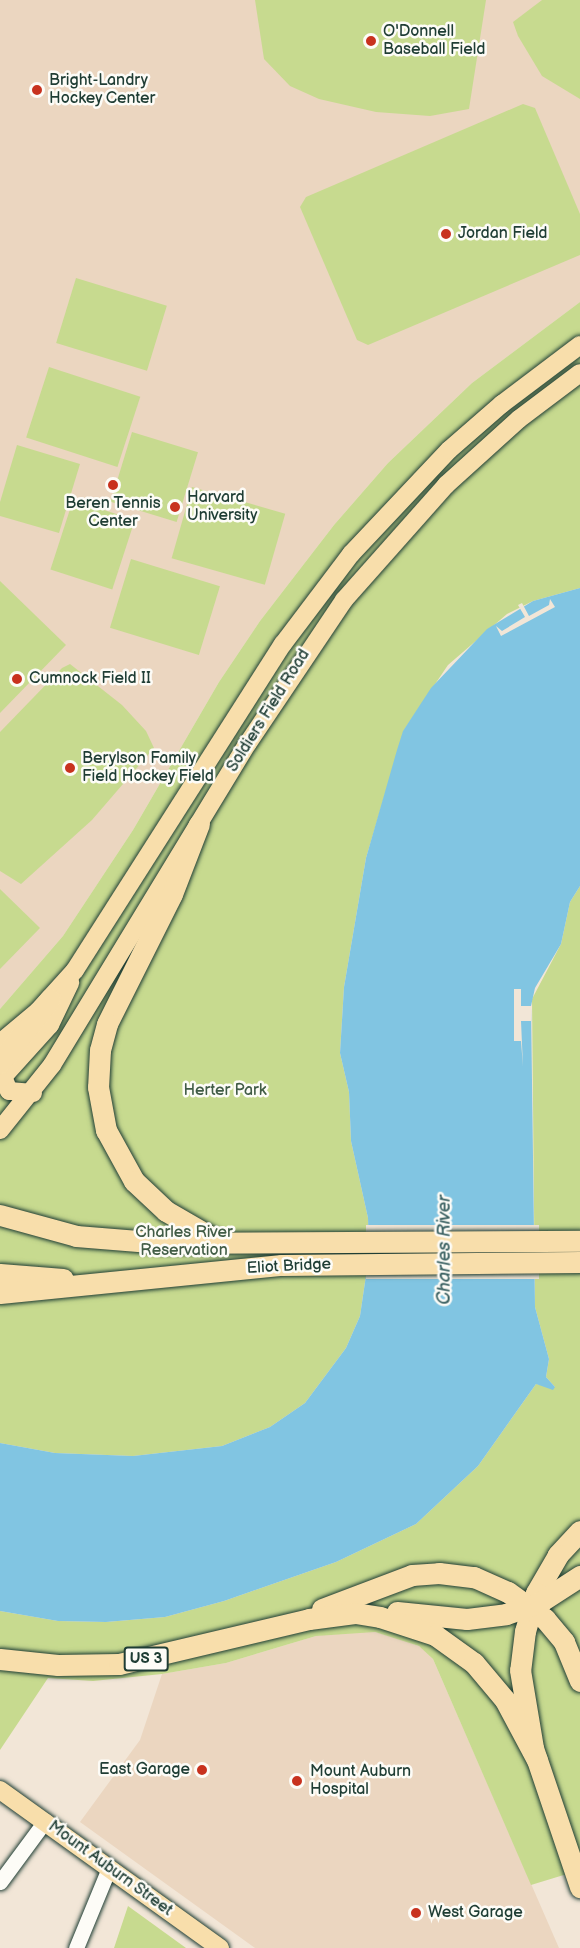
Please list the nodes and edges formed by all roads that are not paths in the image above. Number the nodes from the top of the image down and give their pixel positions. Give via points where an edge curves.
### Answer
1 (580, 345) edge
2 (580, 373) edge
3 (199, 824) junction
4 (75, 970) junction
5 (50, 999) junction
6 (0, 1043) edge
7 (0, 1063) edge
8 (33, 1093) junction
9 (0, 1130) edge
10 (0, 1215) edge
11 (225, 1245) junction
12 (578, 1251) edge
13 (326, 1254) junction
14 (0, 1274) edge
15 (105, 1284) junction
16 (0, 1293) edge
17 (580, 1531) edge
18 (580, 1576) edge
19 (530, 1606) junction
20 (355, 1613) junction
21 (288, 1623) junction
22 (0, 1659) edge
23 (580, 1682) edge
24 (537, 1760) junction
25 (0, 1790) edge
26 (45, 1821) junction
27 (109, 1868) junction
28 (0, 1882) edge
29 (580, 1887) edge
30 (76, 1948) edge
31 (220, 1948) edge

1 - 4 main road, Soldiers Field Road via 448,450 373,527 334,575 283,644
2 - 3 main road, Soldiers Field Road via 493,442 381,555 300,661
3 - 8 main road, Soldiers Field Road
3 - 11 highway via 172,894 107,1024 100,1050 98,1087 112,1144 134,1181 166,1211
4 - 5 main road, Soldiers Field Road
4 - 8 main road via 50,1025 3,1077 9,1091
5 - 6 main road, Soldiers Field Road
5 - 7 highway
8 - 9 main road, Soldiers Field Road
10 - 11 highway, Eliot Bridge via 87,1238
11 - 13 highway, Eliot Bridge
12 - 13 highway, Eliot Bridge
13 - 15 highway, Eliot Bridge
14 - 15 highway
15 - 16 highway, Eliot Bridge
17 - 19 highway via 544,1575
18 - 19 highway
19 - 20 highway via 476,1618
19 - 21 highway, US 3 via 481,1579 430,1573 402,1577
19 - 23 highway, US 3 via 564,1642
19 - 24 highway via 522,1647 521,1683
20 - 21 highway, US 3
20 - 24 highway, US 3 via 411,1625 466,1656 505,1700
21 - 22 highway, US 3 via 119,1664 58,1665
24 - 29 highway, US 3
25 - 26 main road, Mount Auburn Street
26 - 27 main road, Mount Auburn Street
26 - 28 street
27 - 30 street
27 - 31 main road, Mount Auburn Street

